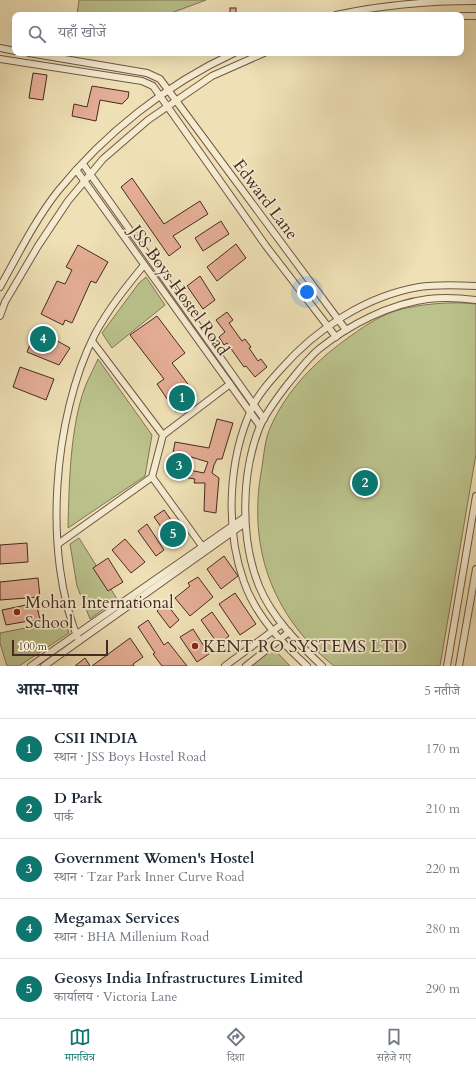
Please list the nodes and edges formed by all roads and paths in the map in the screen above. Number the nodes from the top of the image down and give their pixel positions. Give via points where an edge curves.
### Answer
1 (476, 1) edge
2 (350, 12) edge
3 (464, 16) edge
4 (476, 16) edge
5 (0, 48) edge
6 (12, 50) edge
7 (47, 56) edge
8 (227, 56) edge
9 (257, 56) edge
10 (0, 59) edge
11 (168, 91) junction
12 (160, 96) junction
13 (175, 101) junction
14 (167, 106) junction
15 (83, 164) junction
16 (77, 171) junction
17 (90, 175) junction
18 (84, 182) junction
19 (144, 265) junction
20 (166, 280) junction
21 (159, 286) junction
22 (476, 286) edge
23 (0, 287) edge
24 (476, 300) edge
25 (0, 316) edge
26 (338, 319) junction
27 (328, 326) junction
28 (346, 330) junction
29 (336, 337) junction
30 (92, 342) junction
31 (230, 384) junction
32 (254, 404) junction
33 (250, 412) junction
34 (264, 419) junction
35 (260, 426) junction
36 (163, 435) junction
37 (236, 467) junction
38 (249, 469) junction
39 (152, 477) junction
40 (476, 500) edge
41 (474, 515) edge
42 (245, 520) junction
43 (232, 529) junction
44 (58, 544) junction
45 (202, 546) junction
46 (476, 569) edge
47 (282, 624) junction
48 (273, 632) junction
49 (289, 632) junction
50 (76, 634) junction
51 (280, 640) junction
52 (79, 641) junction
53 (31, 666) edge
54 (44, 666) edge
55 (225, 666) edge
56 (246, 666) edge
57 (307, 666) edge
58 (322, 666) edge
59 (447, 666) edge
60 (459, 666) edge

1 - 2 street via 429,1
3 - 4 street
5 - 6 street
7 - 11 street, Edward Lane via 147,73 160,79
8 - 11 street via 211,63
9 - 13 street via 212,76
10 - 12 street, Edward Lane via 142,81 153,86
11 - 12 street
11 - 13 street, Edward Lane
12 - 14 street, Edward Lane
12 - 15 street via 142,108
13 - 14 street
13 - 26 street, Edward Lane
14 - 17 street via 103,159
14 - 27 street, Edward Lane via 266,246
15 - 16 street
15 - 17 street, JSS Boys Hostel Road
16 - 18 street, JSS Boys Hostel Road
16 - 23 street via 58,191
17 - 18 street
17 - 20 street, JSS Boys Hostel Road
18 - 19 street, JSS Boys Hostel Road
18 - 25 street via 38,246 5,302
19 - 21 street, JSS Boys Hostel Road
19 - 30 street via 117,297
20 - 21 street
20 - 32 street, JSS Boys Hostel Road
21 - 31 street, JSS Boys Hostel Road
22 - 26 street via 448,284 418,287 389,295
24 - 28 street via 428,299 393,307
26 - 27 street
26 - 28 street, Edward Lane
27 - 29 street, Edward Lane
27 - 32 street via 295,353
28 - 29 street
29 - 34 street via 318,350 296,374 275,400
30 - 36 street
30 - 44 street via 78,378 66,421 58,467
31 - 33 street, JSS Boys Hostel Road
31 - 36 street
32 - 33 street
32 - 34 street, JSS Boys Hostel Road
33 - 35 street, JSS Boys Hostel Road
33 - 37 street
34 - 35 street
35 - 38 street
36 - 39 street
37 - 38 street
37 - 43 street via 232,494
38 - 42 street
39 - 44 street
39 - 45 street
40 - 41 street
41 - 59 street
42 - 43 street
42 - 47 street via 252,564 259,587
43 - 45 street
43 - 48 street via 244,582
43 - 52 street
44 - 50 street via 65,595
45 - 50 street
46 - 60 street
47 - 48 street
47 - 49 street
48 - 51 street
48 - 55 street
49 - 51 street
49 - 58 street
50 - 52 street
50 - 53 street
51 - 56 street
51 - 57 street
52 - 54 street

